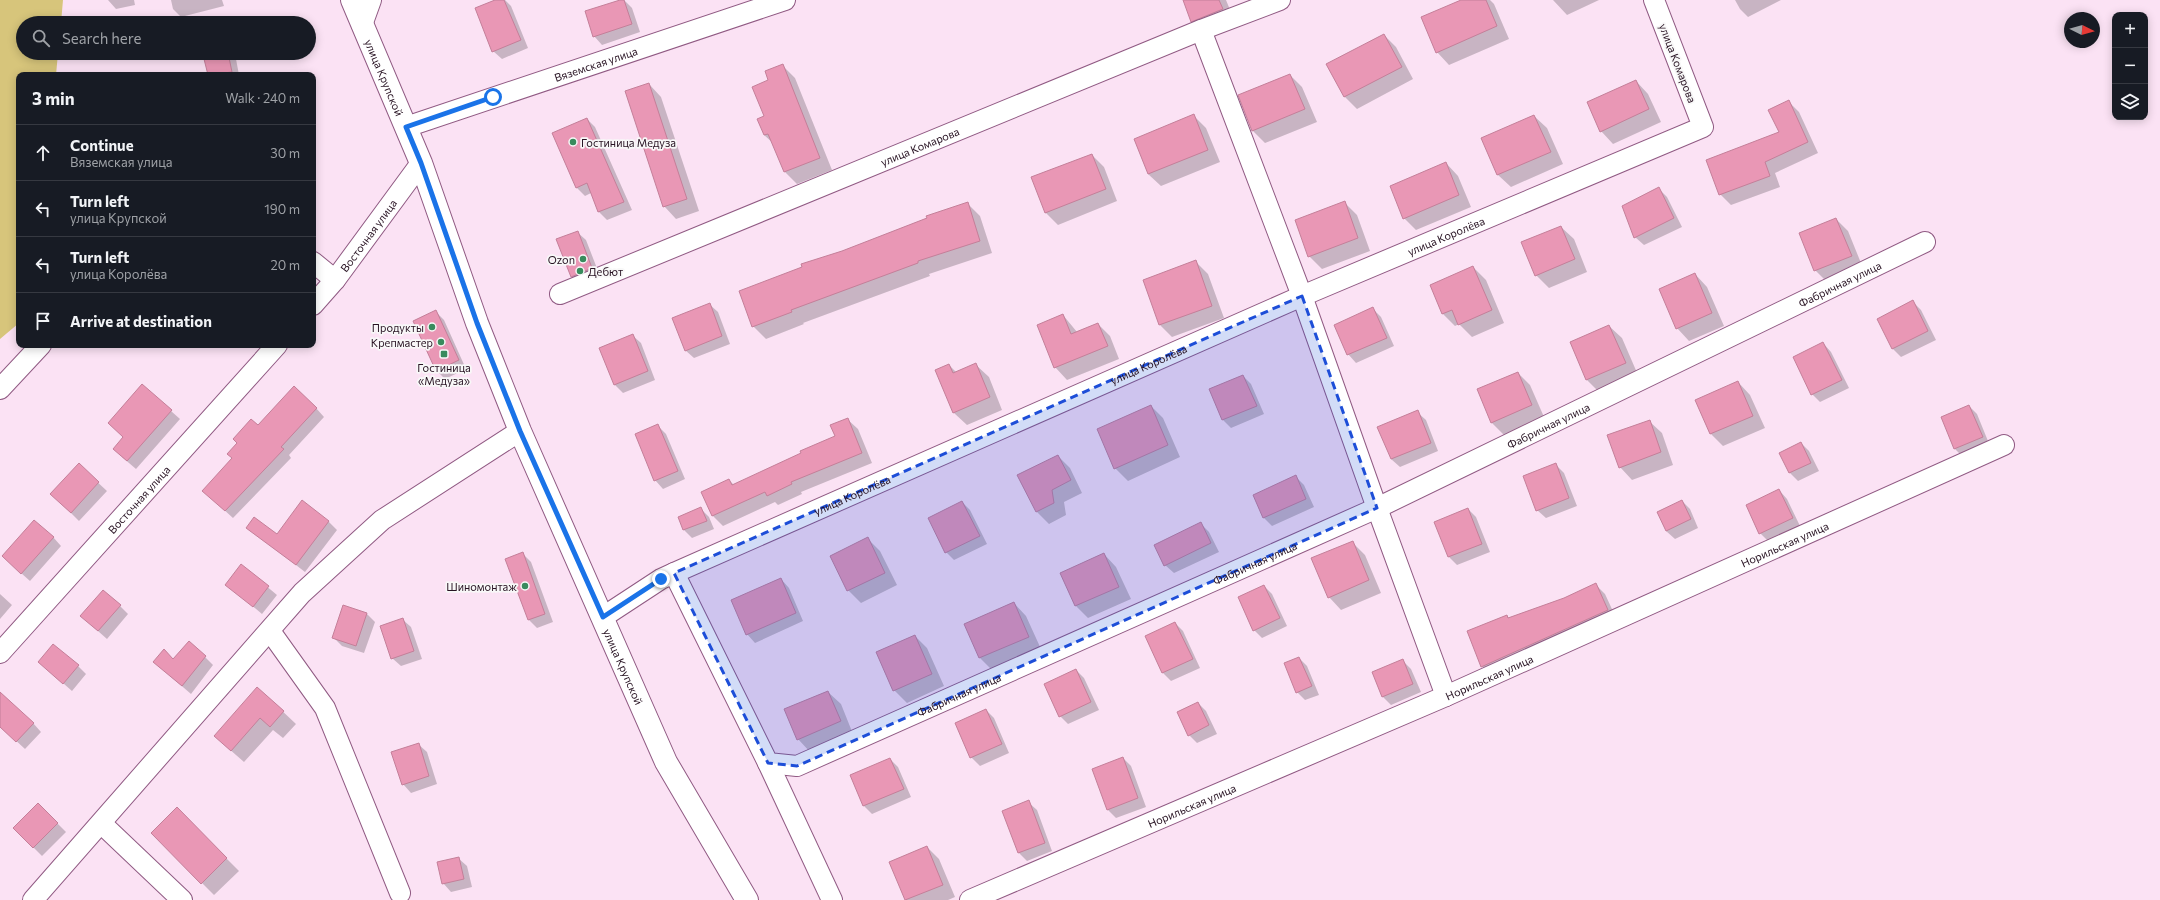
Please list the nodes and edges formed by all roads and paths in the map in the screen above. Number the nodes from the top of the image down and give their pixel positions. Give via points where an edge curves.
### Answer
1 (352, 0) edge
2 (371, 0) edge
3 (785, 0) edge
4 (1280, 0) edge
5 (1654, 0) edge
6 (362, 25) junction
7 (1201, 30) junction
8 (406, 127) junction
9 (1703, 127) joint
10 (421, 163) junction
11 (1925, 242) dead end
12 (316, 264) edge
13 (335, 280) junction
14 (560, 294) dead end
15 (1302, 296) junction
16 (316, 302) edge
17 (38, 348) edge
18 (274, 348) edge
19 (0, 389) edge
20 (520, 431) junction
21 (2004, 445) dead end
22 (1377, 508) junction
23 (674, 573) junction
24 (603, 617) junction
25 (270, 630) junction
26 (0, 653) edge
27 (1446, 696) junction
28 (768, 763) junction
29 (102, 824) junction
30 (400, 893) dead end
31 (33, 900) edge
32 (182, 900) edge
33 (747, 900) edge
34 (832, 900) edge
35 (970, 900) edge

1 - 6 main road, улица Крупской
2 - 6 street
3 - 8 street, Вяземская улица
4 - 7 street, улица Комарова
5 - 9 street, улица Комарова
6 - 8 main road, улица Крупской
7 - 14 street, улица Комарова
7 - 15 street
8 - 10 main road, улица Крупской
9 - 15 street, улица Королёва
10 - 13 street, Восточная улица
10 - 20 main road, улица Крупской via 477,323
11 - 22 street, Фабричная улица
12 - 13 street
13 - 16 street, Восточная улица
15 - 22 street
15 - 23 street, улица Королёва
17 - 19 street
18 - 26 street, Восточная улица
20 - 24 main road, улица Крупской
20 - 25 street via 382,520 302,593
21 - 27 street, Норильская улица
22 - 27 street
22 - 28 street, Фабричная улица via 796,766
23 - 24 street, улица Королёва
23 - 28 street
24 - 33 main road, улица Крупской via 666,762
25 - 29 street
25 - 30 street via 325,708
27 - 35 street, Норильская улица
28 - 34 street
29 - 31 street
29 - 32 street

